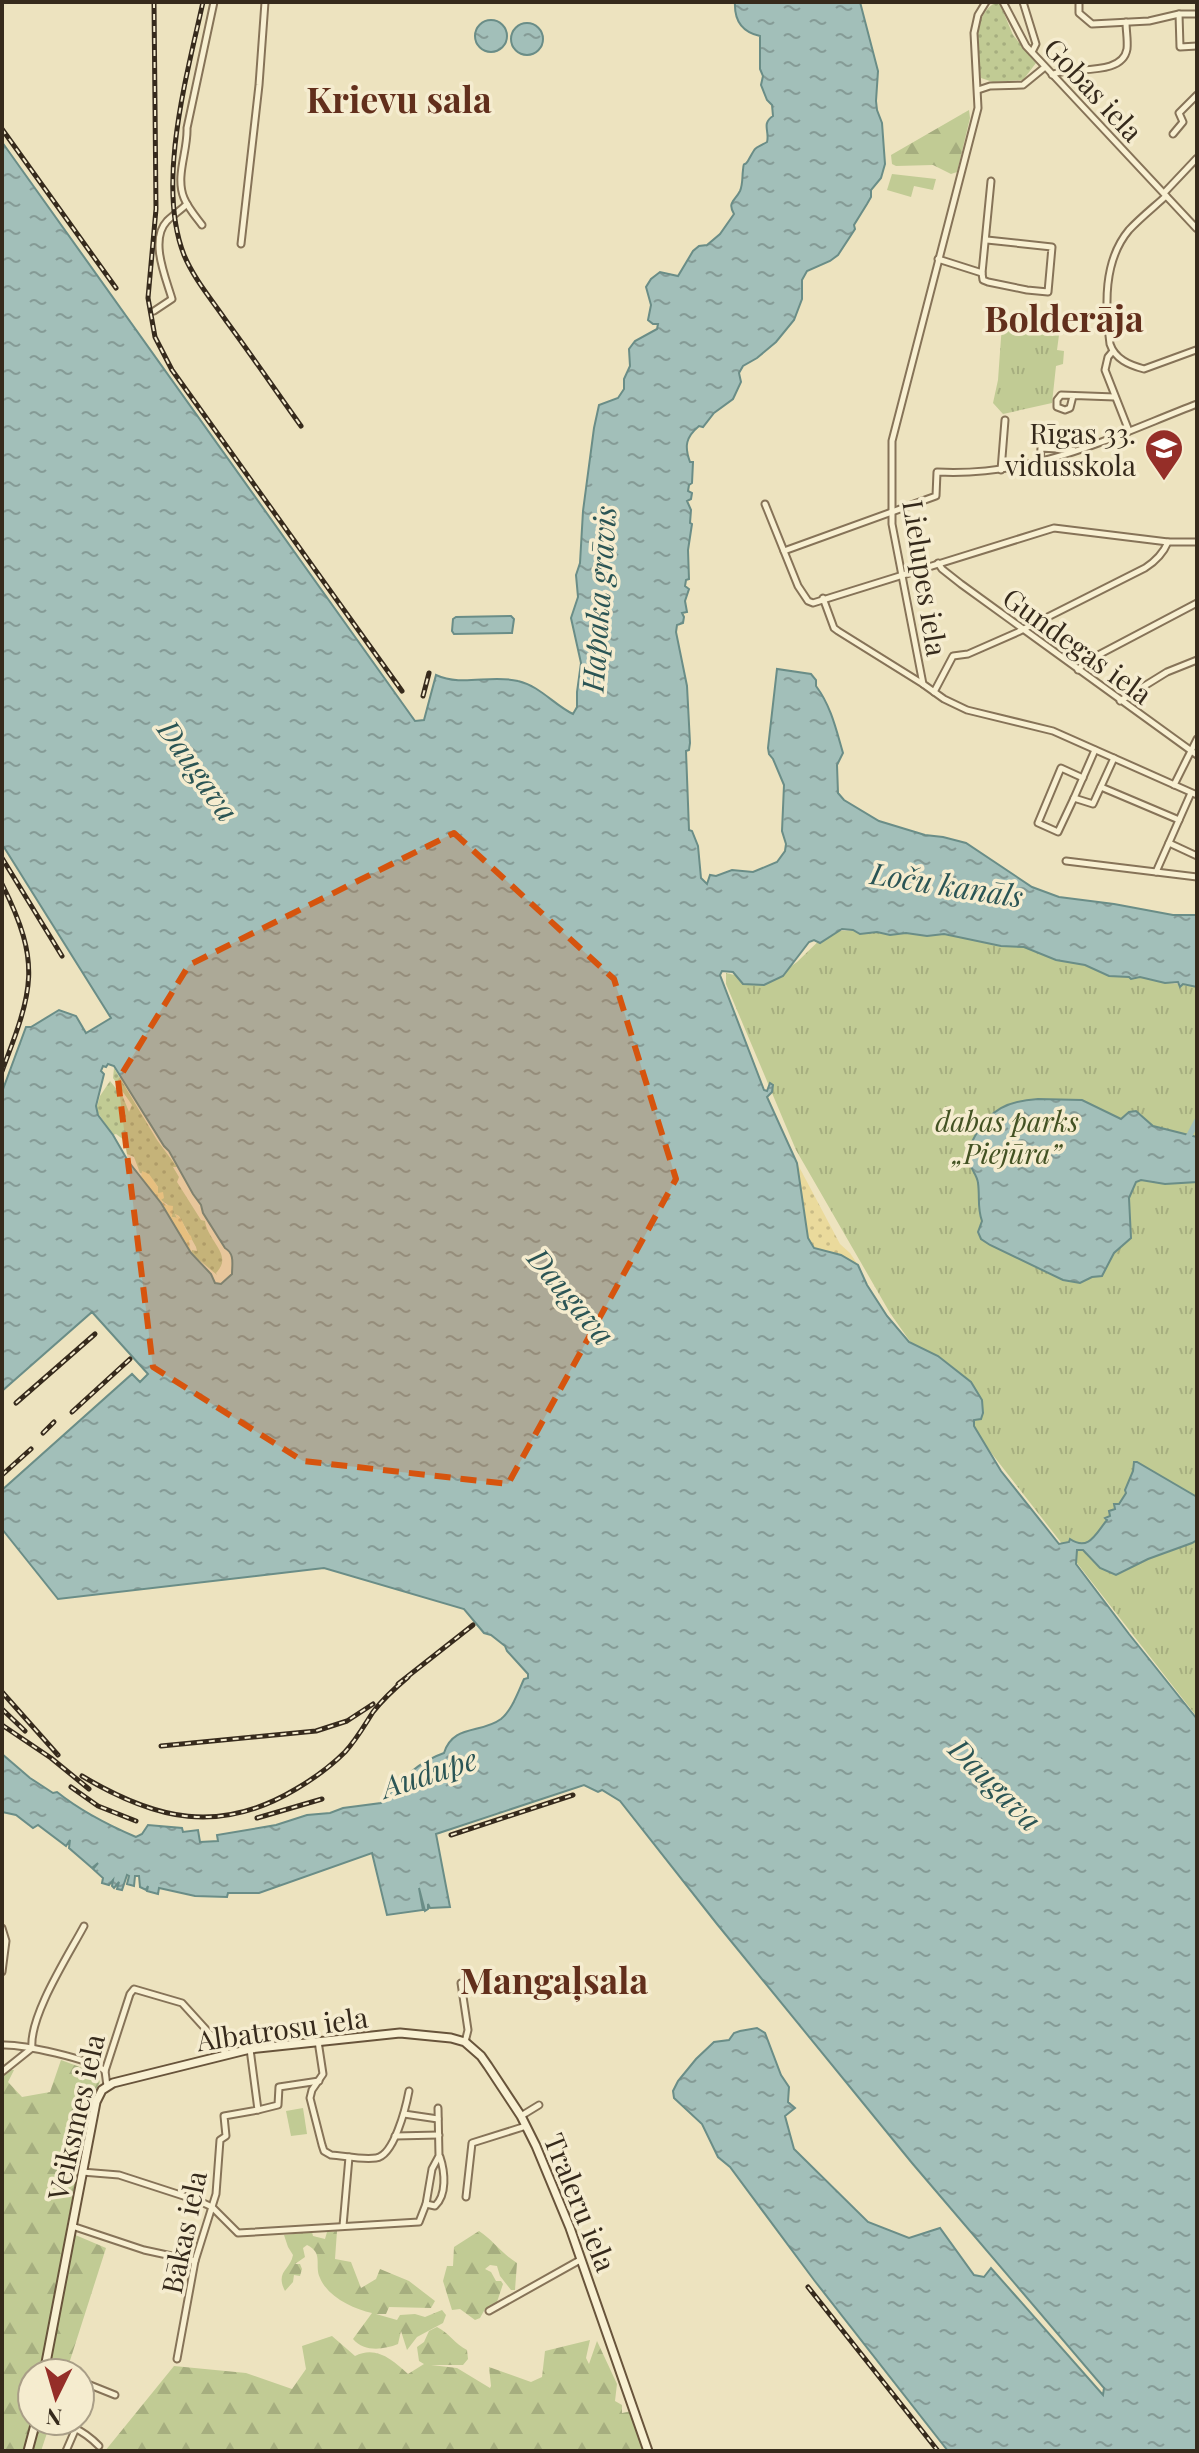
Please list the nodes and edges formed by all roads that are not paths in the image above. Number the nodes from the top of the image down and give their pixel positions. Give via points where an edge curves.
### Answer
1 (214, 2) edge
2 (265, 2) edge
3 (986, 2) edge
4 (1003, 2) edge
5 (1023, 2) edge
6 (1079, 2) edge
7 (1179, 14) junction
8 (1197, 14) edge
9 (1126, 22) junction
10 (1197, 46) edge
11 (1032, 52) junction
12 (1045, 67) junction
13 (1052, 75) junction
14 (978, 90) junction
15 (1197, 95) edge
16 (1173, 134) dead end
17 (1197, 158) edge
18 (991, 181) dead end
19 (1165, 194) junction
20 (187, 204) junction
21 (202, 225) dead end
22 (1197, 229) edge
23 (987, 240) junction
24 (241, 244) dead end
25 (938, 259) junction
26 (982, 273) junction
27 (154, 311) dead end
28 (1196, 350) edge
29 (1113, 351) junction
30 (1073, 396) dead end
31 (1115, 397) junction
32 (1197, 404) edge
33 (1005, 420) dead end
34 (1129, 431) junction
35 (1078, 451) junction
36 (1040, 462) junction
37 (1001, 470) junction
38 (765, 504) dead end
39 (891, 512) junction
40 (1168, 542) junction
41 (1197, 542) edge
42 (784, 551) junction
43 (938, 563) junction
44 (901, 574) junction
45 (823, 598) junction
46 (1197, 603) edge
47 (1023, 630) junction
48 (1197, 660) edge
49 (1078, 670) junction
50 (923, 684) junction
51 (934, 692) junction
52 (1120, 701) junction
53 (1197, 739) edge
54 (1095, 750) junction
55 (1190, 750) junction
56 (1197, 755) edge
57 (1114, 758) junction
58 (1083, 778) junction
59 (1174, 785) junction
60 (1101, 787) junction
61 (1194, 794) edge
62 (1074, 798) junction
63 (1179, 820) junction
64 (1169, 843) junction
65 (1197, 856) edge
66 (1066, 861) dead end
67 (1156, 872) junction
68 (1197, 877) edge
69 (84, 1926) dead end
70 (2, 1928) edge
71 (2, 1972) edge
72 (461, 1983) dead end
73 (318, 2041) junction
74 (465, 2042) junction
75 (2, 2045) edge
76 (32, 2048) junction
77 (250, 2049) junction
78 (225, 2054) junction
79 (105, 2071) junction
80 (2, 2072) edge
81 (319, 2081) junction
82 (107, 2086) junction
83 (409, 2091) dead end
84 (539, 2105) dead end
85 (438, 2108) dead end
86 (258, 2110) junction
87 (403, 2114) junction
88 (521, 2116) junction
89 (438, 2119) junction
90 (526, 2125) junction
91 (439, 2135) junction
92 (395, 2136) junction
93 (439, 2156) junction
94 (349, 2157) junction
95 (82, 2172) junction
96 (466, 2197) dead end
97 (426, 2204) junction
98 (212, 2207) junction
99 (72, 2226) junction
100 (343, 2226) junction
101 (580, 2260) junction
102 (195, 2261) junction
103 (489, 2311) dead end
104 (48, 2357) edge
105 (177, 2359) dead end
106 (96, 2387) edge
107 (115, 2395) dead end
108 (89, 2437) edge
109 (99, 2446) dead end
110 (648, 2451) edge

1 - 20 street via 187,128 181,182
2 - 24 street
3 - 14 street, Lielupes iela via 974,33
4 - 11 street, Gobas iela
5 - 11 street via 1036,44
6 - 9 street via 1079,13 1092,24
7 - 8 street
7 - 9 street
7 - 10 street via 1180,47
9 - 13 street via 1127,50 1121,58 1104,69
11 - 12 street, Gobas iela
12 - 13 street, Gobas iela
12 - 14 street via 1023,85
13 - 19 street, Gobas iela
14 - 25 street, Lielupes iela via 978,108
15 - 16 street via 1179,113 1183,122
17 - 19 street
18 - 23 street
19 - 22 street, Gobas iela
19 - 29 street via 1128,231 1108,275
20 - 21 street
20 - 27 street via 160,231 159,249 172,299
23 - 26 street
23 - 26 street via 1052,247 1048,292 988,282
25 - 26 street
25 - 39 street, Lielupes iela via 893,435
28 - 29 street via 1144,369
29 - 31 street via 1105,370
30 - 31 street
31 - 34 street
32 - 34 street
33 - 37 street
34 - 35 street
35 - 36 street
35 - 36 street via 1041,448
36 - 37 street
37 - 39 street via 937,472 936,496
38 - 42 street
39 - 42 street
39 - 44 street, Lielupes iela
40 - 41 street
40 - 43 street via 1063,527
40 - 47 street via 1152,564
42 - 45 street via 804,597 813,603
43 - 44 street
43 - 47 street, Gundegas iela
44 - 45 street
44 - 50 street, Lielupes iela
45 - 50 street via 834,628
46 - 49 street
47 - 49 street, Gundegas iela
47 - 51 street via 953,656
48 - 52 street
49 - 52 street, Gundegas iela
50 - 51 street, Lielupes iela
51 - 54 street, Lielupes iela via 967,710 1041,727
52 - 55 street, Gundegas iela
53 - 55 street
54 - 57 street, Lielupes iela
54 - 58 street
55 - 56 street, Gundegas iela
55 - 59 street
57 - 59 street, Lielupes iela
57 - 60 street
58 - 62 street
58 - 62 street via 1061,768 1038,823 1058,832
59 - 61 street, Lielupes iela
60 - 62 street via 1091,805
60 - 63 street
61 - 63 street
63 - 64 street
64 - 65 street
64 - 67 street
66 - 67 street
67 - 68 street
69 - 76 street via 47,1995
70 - 71 street
72 - 74 street
73 - 74 main road, Albatrosu iela via 400,2033
73 - 77 main road, Albatrosu iela
73 - 81 street via 323,2074
74 - 88 main road, Traleru iela via 481,2056
75 - 76 street
76 - 79 street
76 - 80 street
77 - 78 main road, Albatrosu iela
77 - 86 street
78 - 79 street, Veiksmes iela via 182,2003 134,1989
78 - 82 main road, Albatrosu iela
79 - 82 street, Veiksmes iela
81 - 86 street via 279,2087 278,2105
81 - 94 street via 310,2098 324,2151
82 - 95 main road, Veiksmes iela via 98,2095
83 - 87 street
84 - 88 street
85 - 89 street
86 - 98 street, Bākas iela via 224,2116 226,2136 220,2140
87 - 89 street
87 - 92 street
88 - 90 main road, Traleru iela
89 - 91 street
90 - 96 street via 472,2143
90 - 101 main road, Traleru iela
91 - 92 street
91 - 93 street
92 - 94 street via 387,2154
93 - 97 street via 428,2181
93 - 97 street via 442,2197 435,2206
94 - 100 street
95 - 98 street via 119,2175
95 - 99 main road, Veiksmes iela
97 - 100 street via 419,2222
98 - 100 street via 238,2233
98 - 102 street, Bākas iela
99 - 102 street
99 - 104 main road, Veiksmes iela
101 - 103 street
101 - 110 main road, Traleru iela
102 - 105 street, Bākas iela
106 - 107 street
108 - 109 street

